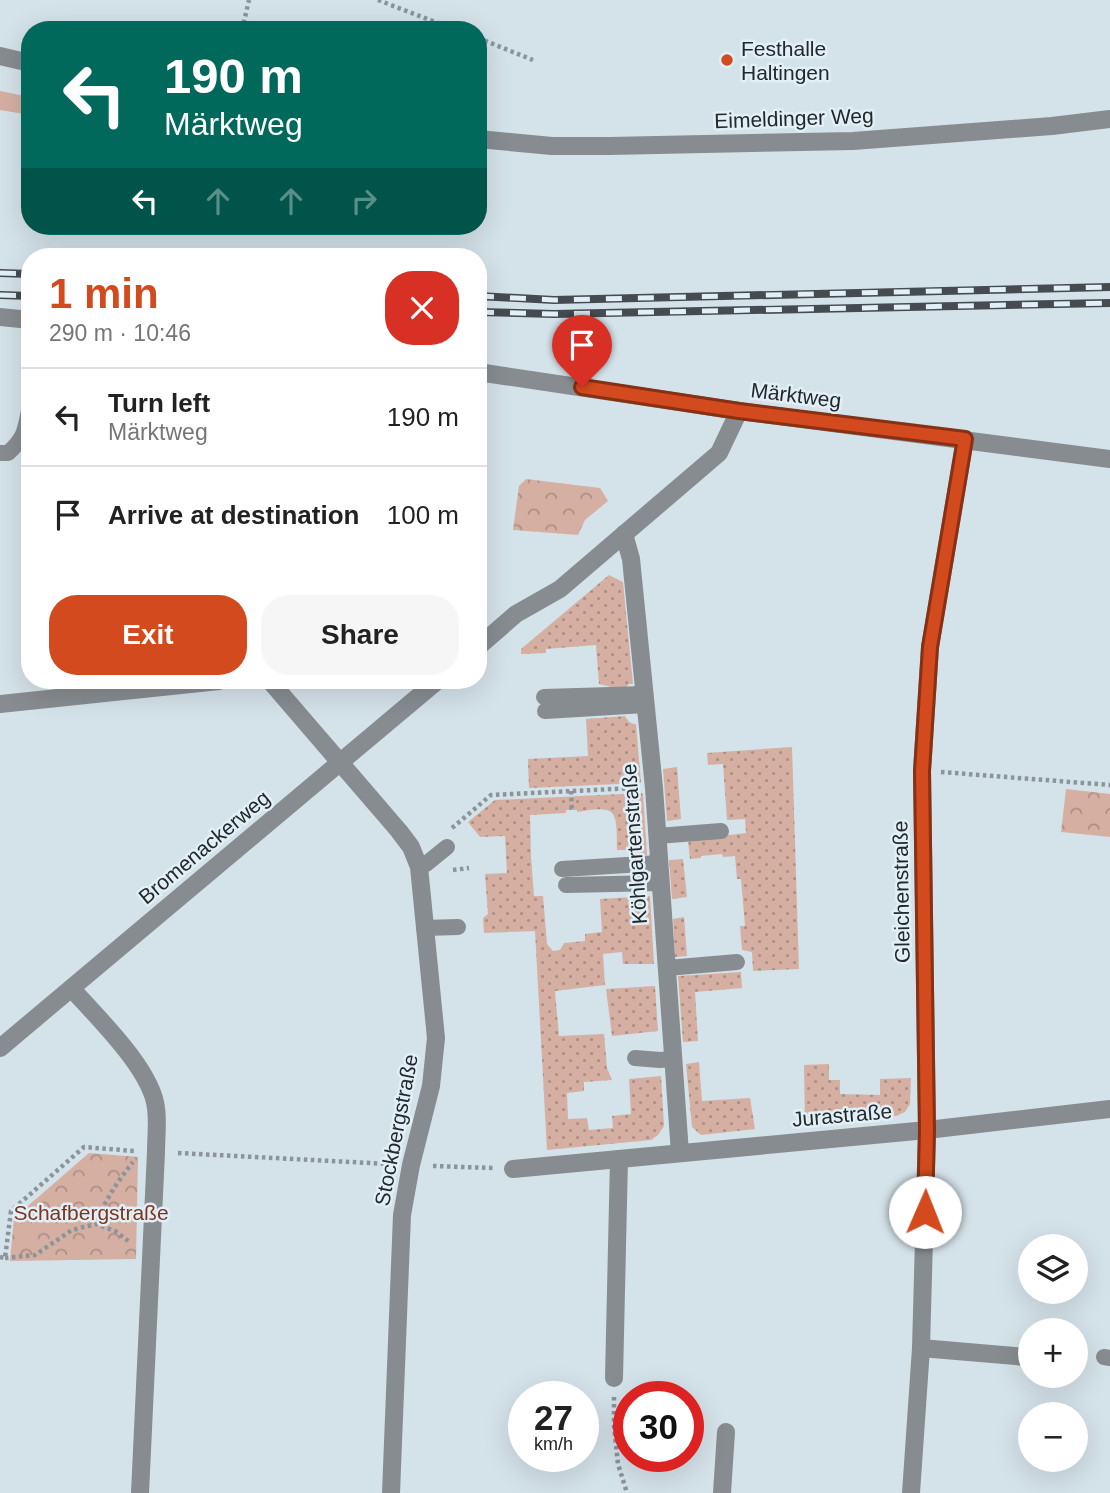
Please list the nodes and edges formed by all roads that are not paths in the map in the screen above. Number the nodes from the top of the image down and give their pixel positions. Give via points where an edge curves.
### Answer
1 (0, 56) edge
2 (21, 61) edge
3 (1110, 119) edge
4 (487, 140) edge
5 (0, 317) edge
6 (21, 319) edge
7 (487, 373) edge
8 (739, 411) junction
9 (965, 439) junction
10 (21, 440) edge
11 (0, 453) edge
12 (1110, 459) edge
13 (624, 534) junction
14 (487, 639) edge
15 (143, 689) edge
16 (278, 689) edge
17 (428, 689) edge
18 (645, 699) junction
19 (0, 704) edge
20 (545, 704) dead end
21 (341, 762) junction
22 (721, 831) dead end
23 (657, 836) junction
24 (448, 839) road end
25 (659, 863) junction
26 (419, 867) junction
27 (660, 883) junction
28 (458, 927) dead end
29 (424, 929) junction
30 (737, 962) dead end
31 (667, 968) junction
32 (72, 989) junction
33 (0, 1048) edge
34 (635, 1058) dead end
35 (673, 1059) junction
36 (1110, 1109) edge
37 (927, 1130) junction
38 (680, 1153) junction
39 (619, 1159) junction
40 (513, 1169) road end
41 (921, 1348) junction
42 (1018, 1356) edge
43 (614, 1378) road end
44 (726, 1432) dead end
45 (140, 1493) edge
46 (391, 1493) edge
47 (722, 1493) edge
48 (911, 1493) edge

1 - 2 street
3 - 4 street, Eimeldinger Weg via 853,141 609,146
5 - 6 street
7 - 8 street, Märktweg
8 - 9 street, Märktweg
8 - 13 street via 719,453
9 - 12 street, Märktweg
9 - 37 street, Gleichenstraße via 930,647 922,771
10 - 11 lane via 8,453
13 - 14 street via 560,589 516,614
13 - 18 street, Köhlgartenstraße via 631,559
15 - 19 street
16 - 21 street, Stockbergstraße
17 - 21 street, Bromenackerweg
18 - 20 lane
18 - 23 street, Köhlgartenstraße
21 - 26 street, Stockbergstraße via 411,847
21 - 32 street, Bromenackerweg
22 - 23 lane
23 - 25 street, Köhlgartenstraße
24 - 26 lane
25 - 27 street, Köhlgartenstraße
25 - 27 lane via 564,877
26 - 29 street, Stockbergstraße
27 - 31 street, Köhlgartenstraße
28 - 29 lane
29 - 46 street, Stockbergstraße via 436,1038 431,1086 402,1214
30 - 31 lane
31 - 35 street, Köhlgartenstraße
32 - 33 street, Bromenackerweg
32 - 45 street via 136,1063 156,1108
34 - 35 lane
35 - 38 street, Köhlgartenstraße
36 - 37 street, Jurastraße
37 - 38 street, Jurastraße
37 - 41 street, Gleichenstraße
38 - 39 street, Jurastraße
39 - 40 street, Jurastraße
39 - 43 street
41 - 42 street
41 - 48 street, Gleichenstraße
44 - 47 street

